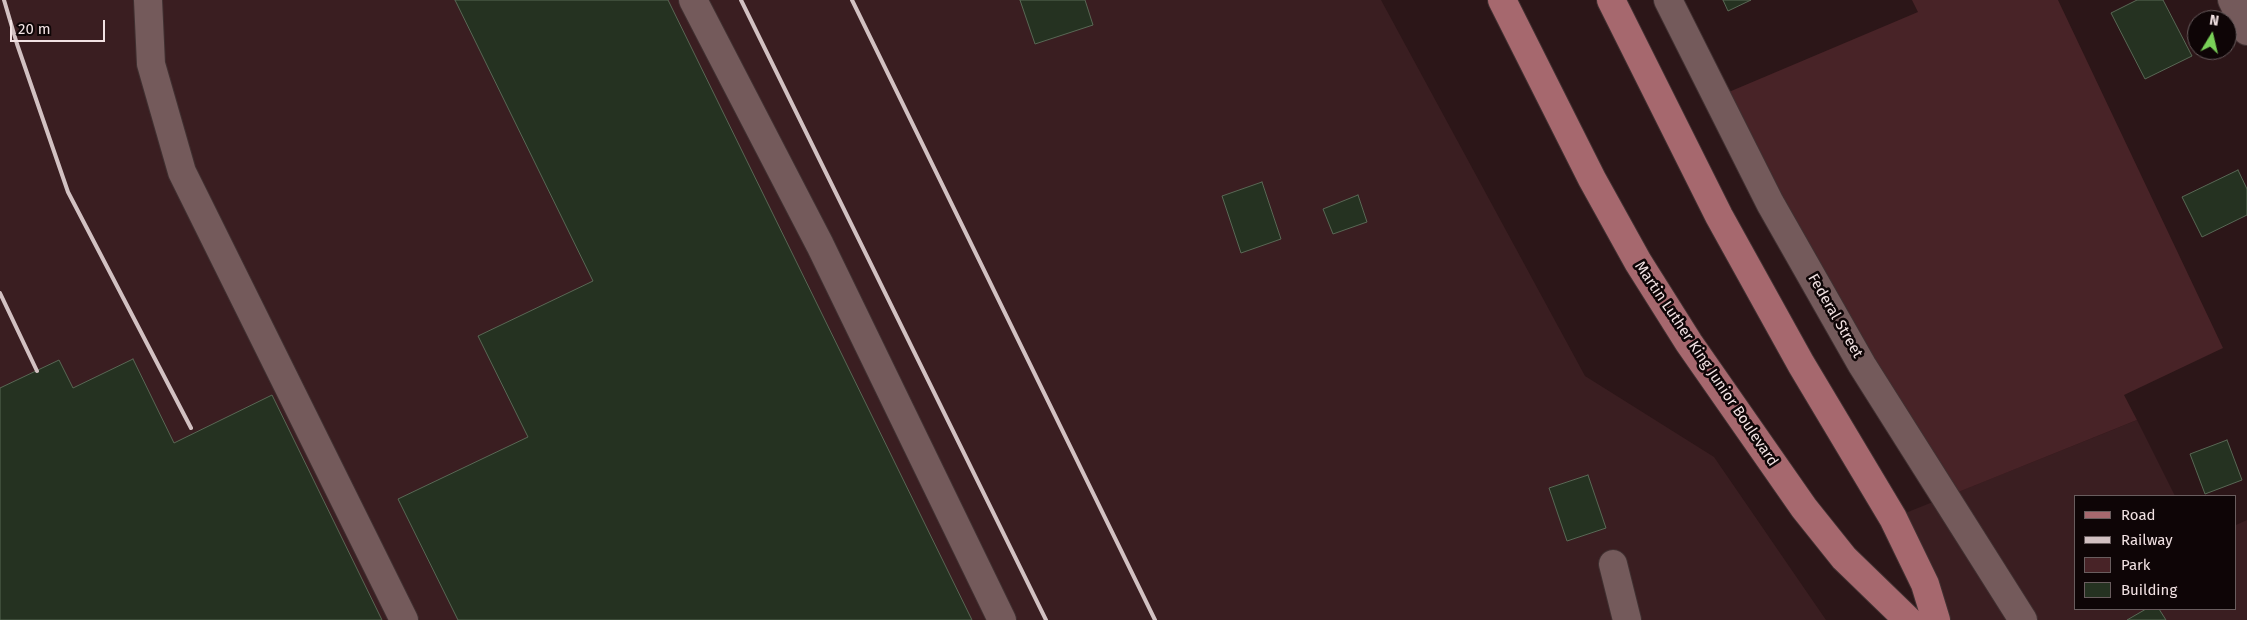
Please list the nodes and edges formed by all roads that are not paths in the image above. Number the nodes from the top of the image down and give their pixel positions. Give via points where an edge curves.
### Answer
1 (148, 0) edge
2 (693, 0) edge
3 (1502, 0) edge
4 (1611, 0) edge
5 (1668, 0) edge
6 (2232, 0) edge
7 (2247, 31) edge
8 (1613, 564) dead end
9 (404, 620) edge
10 (1002, 620) edge
11 (1626, 620) edge
12 (1908, 620) edge
13 (1936, 620) edge
14 (2023, 620) edge

1 - 9 street via 151,64 182,172
2 - 10 street via 820,244
3 - 12 main road, Martin Luther King Junior Boulevard via 1592,179 1638,262 1689,343 1804,508 1844,558
4 - 13 main road via 1719,216 1801,364 1894,518 1925,584
5 - 14 street, Federal Street via 1770,204 1858,356
6 - 7 street
8 - 11 street

